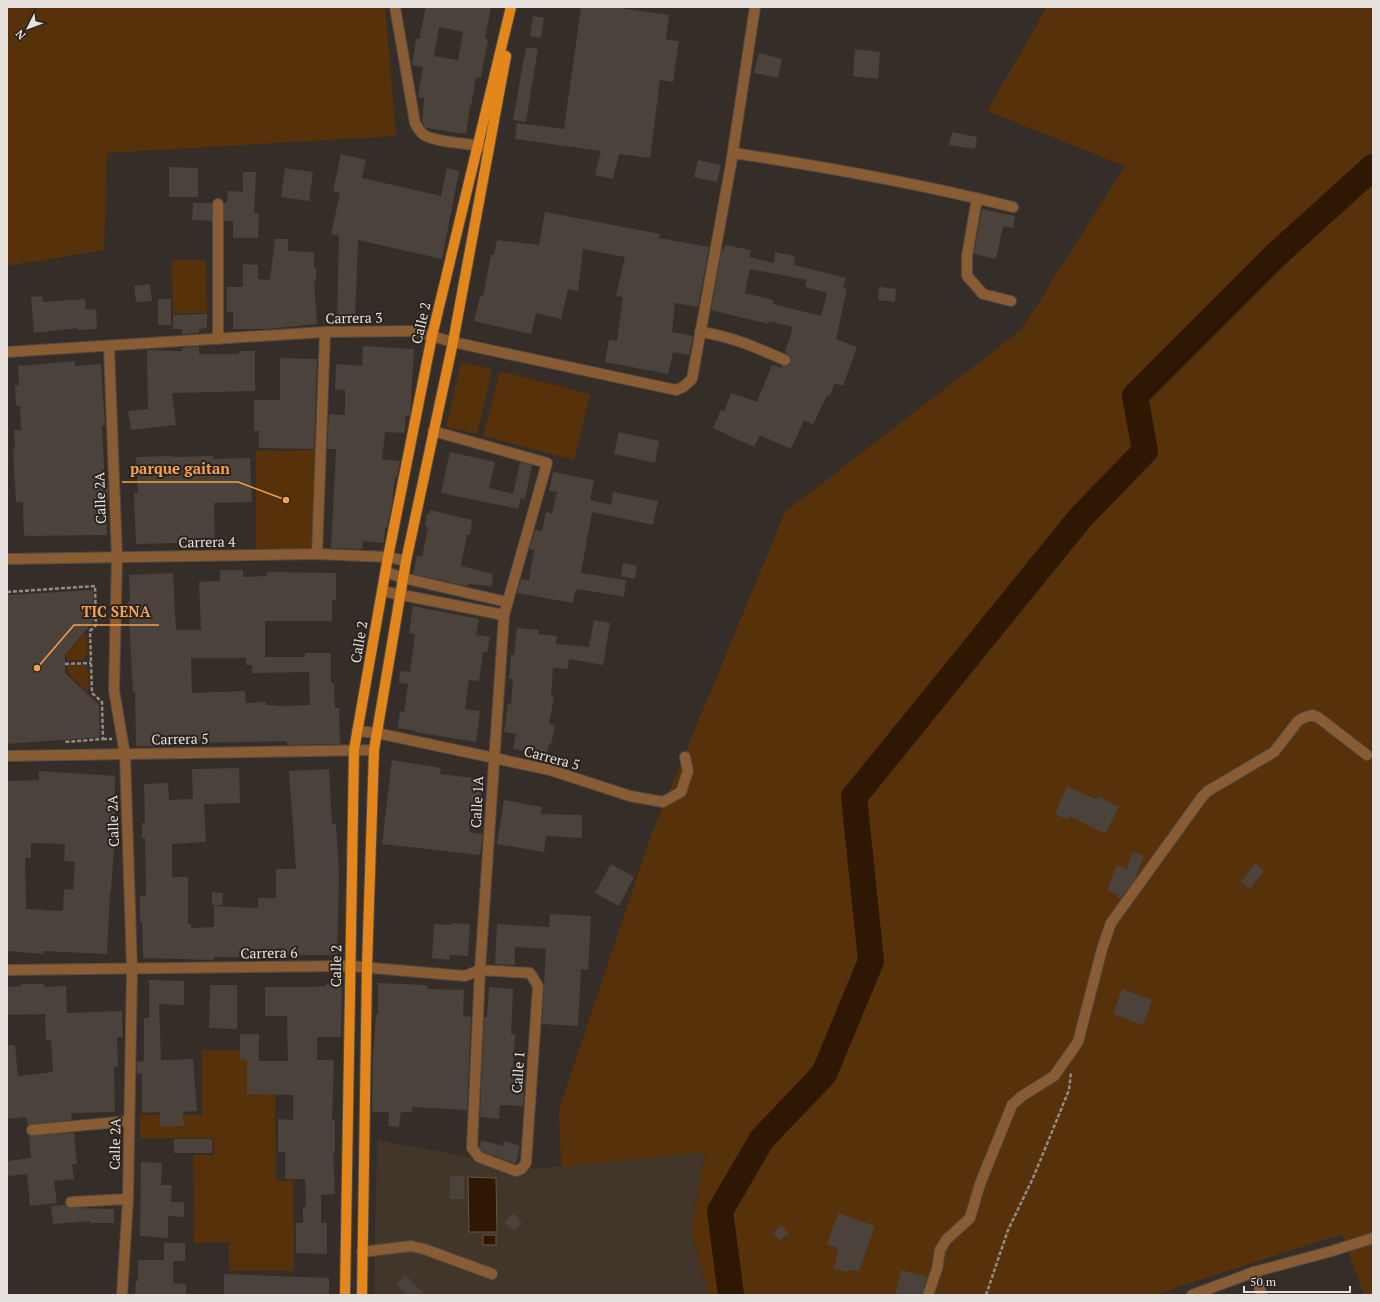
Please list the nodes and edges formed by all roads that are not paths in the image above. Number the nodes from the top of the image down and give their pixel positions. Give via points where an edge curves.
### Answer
1 (395, 7) edge
2 (511, 7) edge
3 (515, 7) edge
4 (754, 7) edge
5 (478, 144) junction
6 (489, 148) junction
7 (733, 153) junction
8 (977, 198) junction
9 (218, 204) dead end
10 (1013, 207) dead end
11 (1011, 301) dead end
12 (325, 332) junction
13 (700, 332) junction
14 (432, 336) junction
15 (218, 339) junction
16 (452, 342) junction
17 (109, 347) junction
18 (7, 352) edge
19 (785, 360) dead end
20 (434, 431) junction
21 (7, 554) edge
22 (317, 554) junction
23 (117, 557) junction
24 (388, 557) junction
25 (7, 559) edge
26 (406, 561) junction
27 (386, 572) junction
28 (403, 578) junction
29 (382, 591) junction
30 (400, 595) junction
31 (507, 602) junction
32 (504, 615) junction
33 (357, 731) junction
34 (377, 733) junction
35 (354, 750) junction
36 (374, 750) junction
37 (125, 754) junction
38 (7, 756) edge
39 (1367, 756) dead end
40 (493, 757) junction
41 (685, 757) dead end
42 (350, 966) junction
43 (367, 966) junction
44 (132, 969) junction
45 (7, 970) edge
46 (480, 970) junction
47 (530, 973) joint
48 (129, 1121) junction
49 (32, 1130) dead end
50 (516, 1171) joint
51 (128, 1199) junction
52 (71, 1202) dead end
53 (1373, 1238) edge
54 (362, 1252) junction
55 (1254, 1272) junction
56 (492, 1274) dead end
57 (122, 1295) edge
58 (345, 1295) edge
59 (362, 1295) edge
60 (928, 1295) edge
61 (1192, 1295) edge
62 (1262, 1295) edge

1 - 5 street via 418,129 431,138
2 - 5 main road, Calle 2
3 - 6 main road
4 - 7 street
5 - 6 street
5 - 14 main road, Calle 2
6 - 16 main road
7 - 8 street via 819,166
7 - 13 street
8 - 10 street
8 - 11 street via 967,256 967,276 983,294
9 - 15 street
12 - 14 street, Carrera 3 via 413,331
12 - 15 street, Carrera 3
12 - 22 street
13 - 16 street, Carrera 3 via 692,379 676,390
13 - 19 street via 744,342
14 - 16 street, Carrera 3
14 - 24 main road, Calle 2
15 - 17 street, Carrera 3
16 - 20 main road
17 - 18 street, Carrera 3
17 - 23 street, Calle 2A
20 - 26 main road
20 - 31 street, Calle 1A via 547,463
21 - 25 street
22 - 23 street, Carrera 4
22 - 24 street, Carrera 4
23 - 25 street, Carrera 4
23 - 37 street, Calle 2A via 114,690
24 - 26 street, Carrera 4
24 - 27 main road, Calle 2
26 - 28 main road
27 - 28 street
27 - 29 main road, Calle 2
28 - 30 main road
28 - 31 street
29 - 30 street
29 - 33 main road, Calle 2
30 - 32 street
30 - 34 main road
31 - 32 street, Calle 1A
32 - 40 street, Calle 1A
33 - 34 street, Carrera 5
33 - 35 main road, Calle 2
34 - 36 main road
34 - 40 street, Carrera 5
35 - 36 street, Carrera 5
35 - 37 street, Carrera 5
35 - 42 main road, Calle 2
36 - 43 main road
37 - 38 street, Carrera 5
37 - 44 street, Calle 2A
39 - 60 street via 1313,715 1298,721 1274,752 1202,797 1111,924 1078,1042 1054,1076 1012,1105 980,1184 970,1218 946,1240 940,1250
40 - 41 street, Carrera 5 via 550,770 630,796 663,802 681,792 688,771
40 - 46 street, Calle 1A
42 - 43 street, Carrera 6
42 - 44 street, Carrera 6
42 - 58 main road, Calle 2
43 - 46 street, Carrera 6 via 465,976
43 - 54 main road
44 - 45 street, Carrera 6
44 - 48 street, Calle 2A
46 - 47 street, Carrera 6
46 - 50 street, Calle 1A via 472,1148 479,1157
47 - 50 street, Calle 1 via 538,986 526,1163
48 - 49 street
48 - 51 street, Calle 2A
51 - 52 street
51 - 57 street, Calle 2A
53 - 55 street
54 - 56 street via 411,1246
54 - 59 main road
55 - 61 street
55 - 62 street

